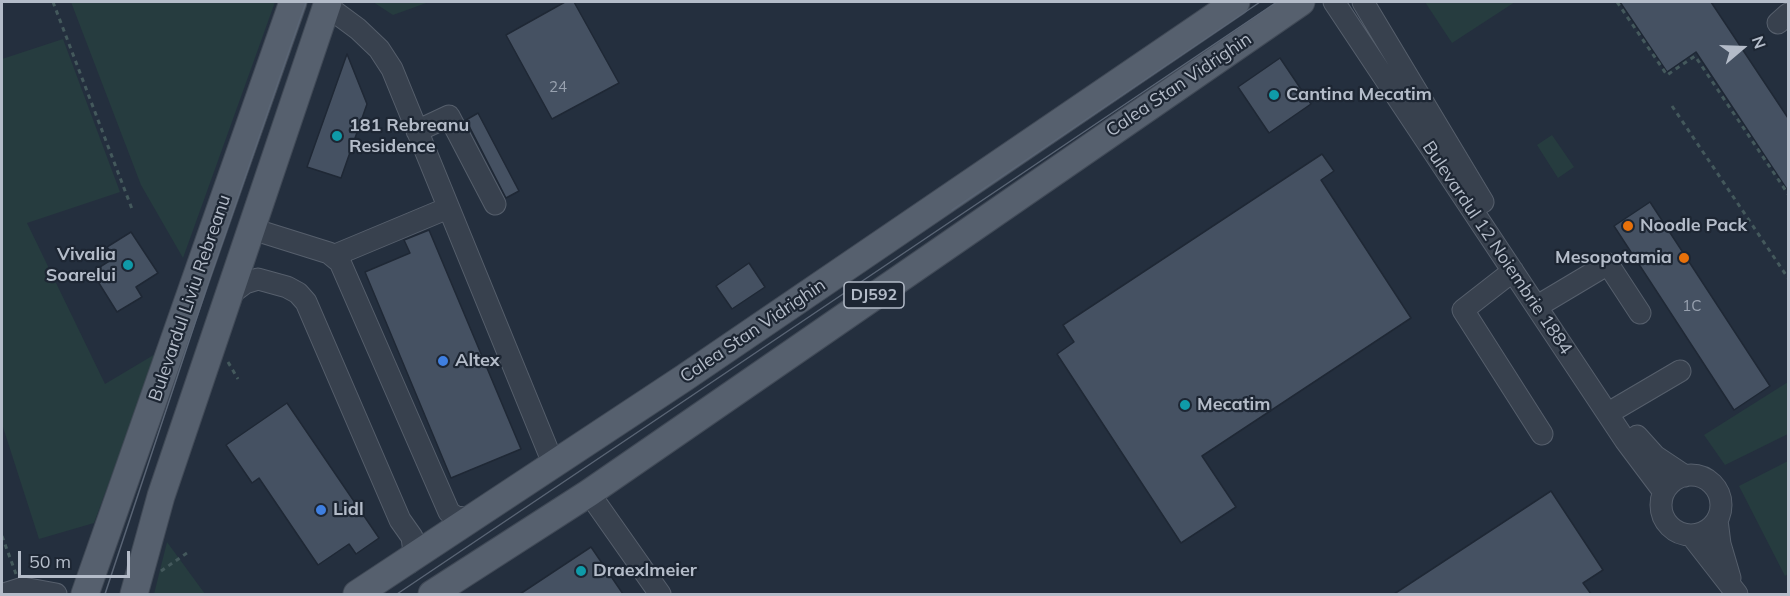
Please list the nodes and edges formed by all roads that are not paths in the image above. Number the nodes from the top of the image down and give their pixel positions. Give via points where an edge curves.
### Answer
1 (293, 2) edge
2 (1236, 2) edge
3 (1334, 2) edge
4 (1364, 2) edge
5 (328, 4) edge
6 (1293, 4) edge
7 (417, 130) junction
8 (495, 204) dead end
9 (448, 208) junction
10 (255, 222) junction
11 (333, 256) junction
12 (1513, 272) junction
13 (229, 295) junction
14 (1546, 302) junction
15 (1640, 312) dead end
16 (1680, 371) dead end
17 (1617, 408) junction
18 (1542, 434) dead end
19 (554, 463) junction
20 (1685, 476) junction
21 (1664, 492) junction
22 (589, 493) junction
23 (473, 519) junction
24 (1717, 520) junction
25 (1691, 535) junction
26 (409, 562) junction
27 (17, 592) edge
28 (1736, 592) edge
29 (56, 594) edge
30 (85, 594) edge
31 (134, 594) edge
32 (357, 594) edge
33 (432, 594) edge
34 (660, 594) edge

1 - 30 main road, Bulevardul Liviu Rebreanu
2 - 19 main road, Calea Stan Vidrighin / DJ592
3 - 12 street, Bulevardul 12 Noiembrie 1884
4 - 14 street, Bulevardul 12 Noiembrie 1884
5 - 7 street via 379,49 392,69
5 - 10 main road, Bulevardul Liviu Rebreanu
6 - 22 main road, Calea Stan Vidrighin / DJ592
7 - 8 street via 449,116
7 - 9 street
9 - 11 street
9 - 19 street
10 - 11 street via 262,232
10 - 13 main road, Bulevardul Liviu Rebreanu
11 - 23 street via 346,275 449,512
12 - 18 street via 1463,310
12 - 21 street, Bulevardul 12 Noiembrie 1884
13 - 26 street via 258,279 287,287 306,303 400,520 411,537 414,552
13 - 31 main road, Bulevardul Liviu Rebreanu via 161,496
14 - 15 street via 1608,264
14 - 17 street, Bulevardul 12 Noiembrie 1884
16 - 17 street
17 - 20 street, Bulevardul 12 Noiembrie 1884 via 1655,456
19 - 23 main road, Calea Stan Vidrighin / DJ592
20 - 21 street
20 - 24 street via 1703,478 1717,490 1721,505
21 - 25 street via 1664,517 1675,530
22 - 33 main road, Calea Stan Vidrighin / DJ592
22 - 34 street
23 - 26 main road, Calea Stan Vidrighin / DJ592
24 - 25 street via 1710,528
24 - 28 street via 1720,544
25 - 28 street
26 - 32 main road, Calea Stan Vidrighin / DJ592
27 - 29 street

